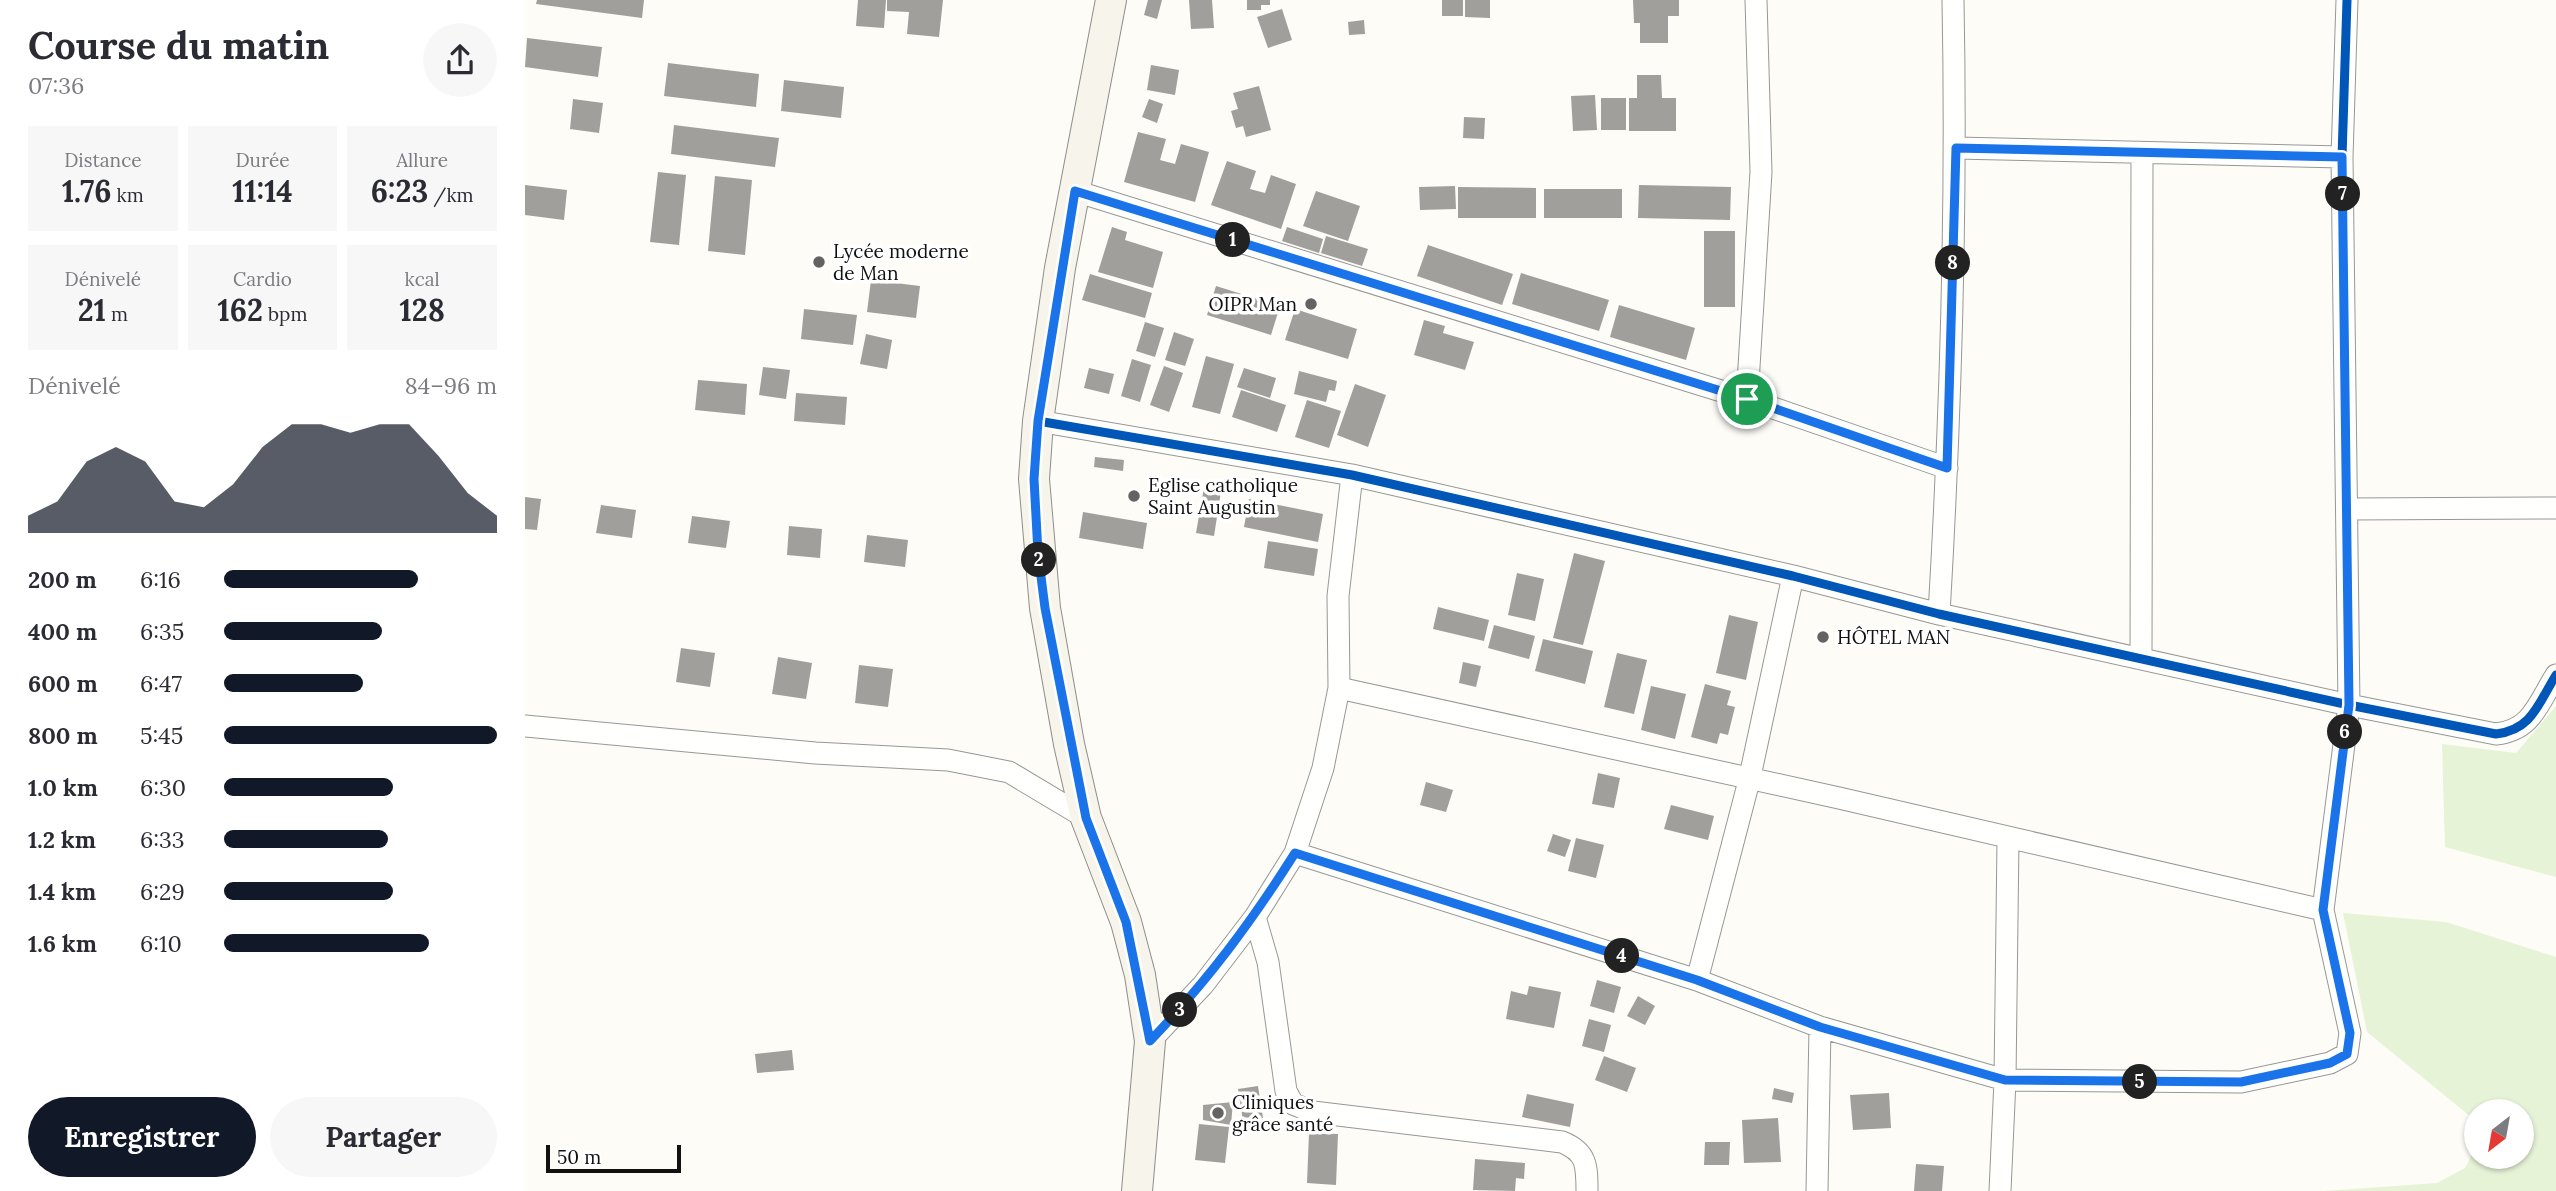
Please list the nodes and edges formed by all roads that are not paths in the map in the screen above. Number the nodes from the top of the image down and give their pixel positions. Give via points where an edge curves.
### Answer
1 (1111, 0) edge
2 (1756, 0) edge
3 (1952, 0) edge
4 (2347, 0) edge
5 (1956, 148) junction
6 (2142, 154) junction
7 (2342, 157) junction
8 (1075, 191) junction
9 (1747, 399) junction
10 (1038, 421) junction
11 (1947, 468) junction
12 (1352, 475) junction
13 (2556, 508) edge
14 (2348, 509) junction
15 (1793, 576) junction
16 (1939, 614) junction
17 (2141, 657) junction
18 (2556, 675) edge
19 (1339, 688) junction
20 (2349, 705) junction
21 (525, 726) edge
22 (1749, 780) junction
23 (1086, 818) junction
24 (2008, 839) junction
25 (1295, 853) junction
26 (2323, 910) junction
27 (1255, 917) junction
28 (1697, 980) junction
29 (1820, 1027) junction
30 (1150, 1041) junction
31 (2005, 1080) junction
32 (1137, 1191) edge
33 (1587, 1191) edge
34 (1817, 1191) edge
35 (2000, 1191) edge

1 - 8 main road
2 - 9 street via 1761,172
3 - 5 street
4 - 7 street
5 - 6 street
5 - 11 street
6 - 7 street
6 - 17 street
7 - 14 street
8 - 9 street
8 - 10 main road
9 - 11 street
10 - 12 street
10 - 23 main road via 1034,479 1045,608
11 - 16 street
12 - 15 street
12 - 19 street via 1338,596
13 - 14 street
14 - 20 street
15 - 16 street
15 - 22 street
16 - 17 street
17 - 20 street
18 - 20 street via 2515,732 2497,734
19 - 22 street
19 - 25 street via 1323,768
20 - 26 street
21 - 23 street via 815,754 948,760 1009,772
22 - 24 street
22 - 28 street
23 - 30 main road via 1126,922
24 - 26 street
24 - 31 street
25 - 27 street
25 - 28 street
26 - 31 street via 2350,1033 2347,1054 2330,1063 2241,1082
27 - 30 street via 1203,985
27 - 33 street via 1268,962 1286,1091 1293,1104 1313,1112 1562,1142 1575,1147 1587,1162
28 - 29 street
29 - 31 street
29 - 34 street
30 - 32 main road
31 - 35 street

